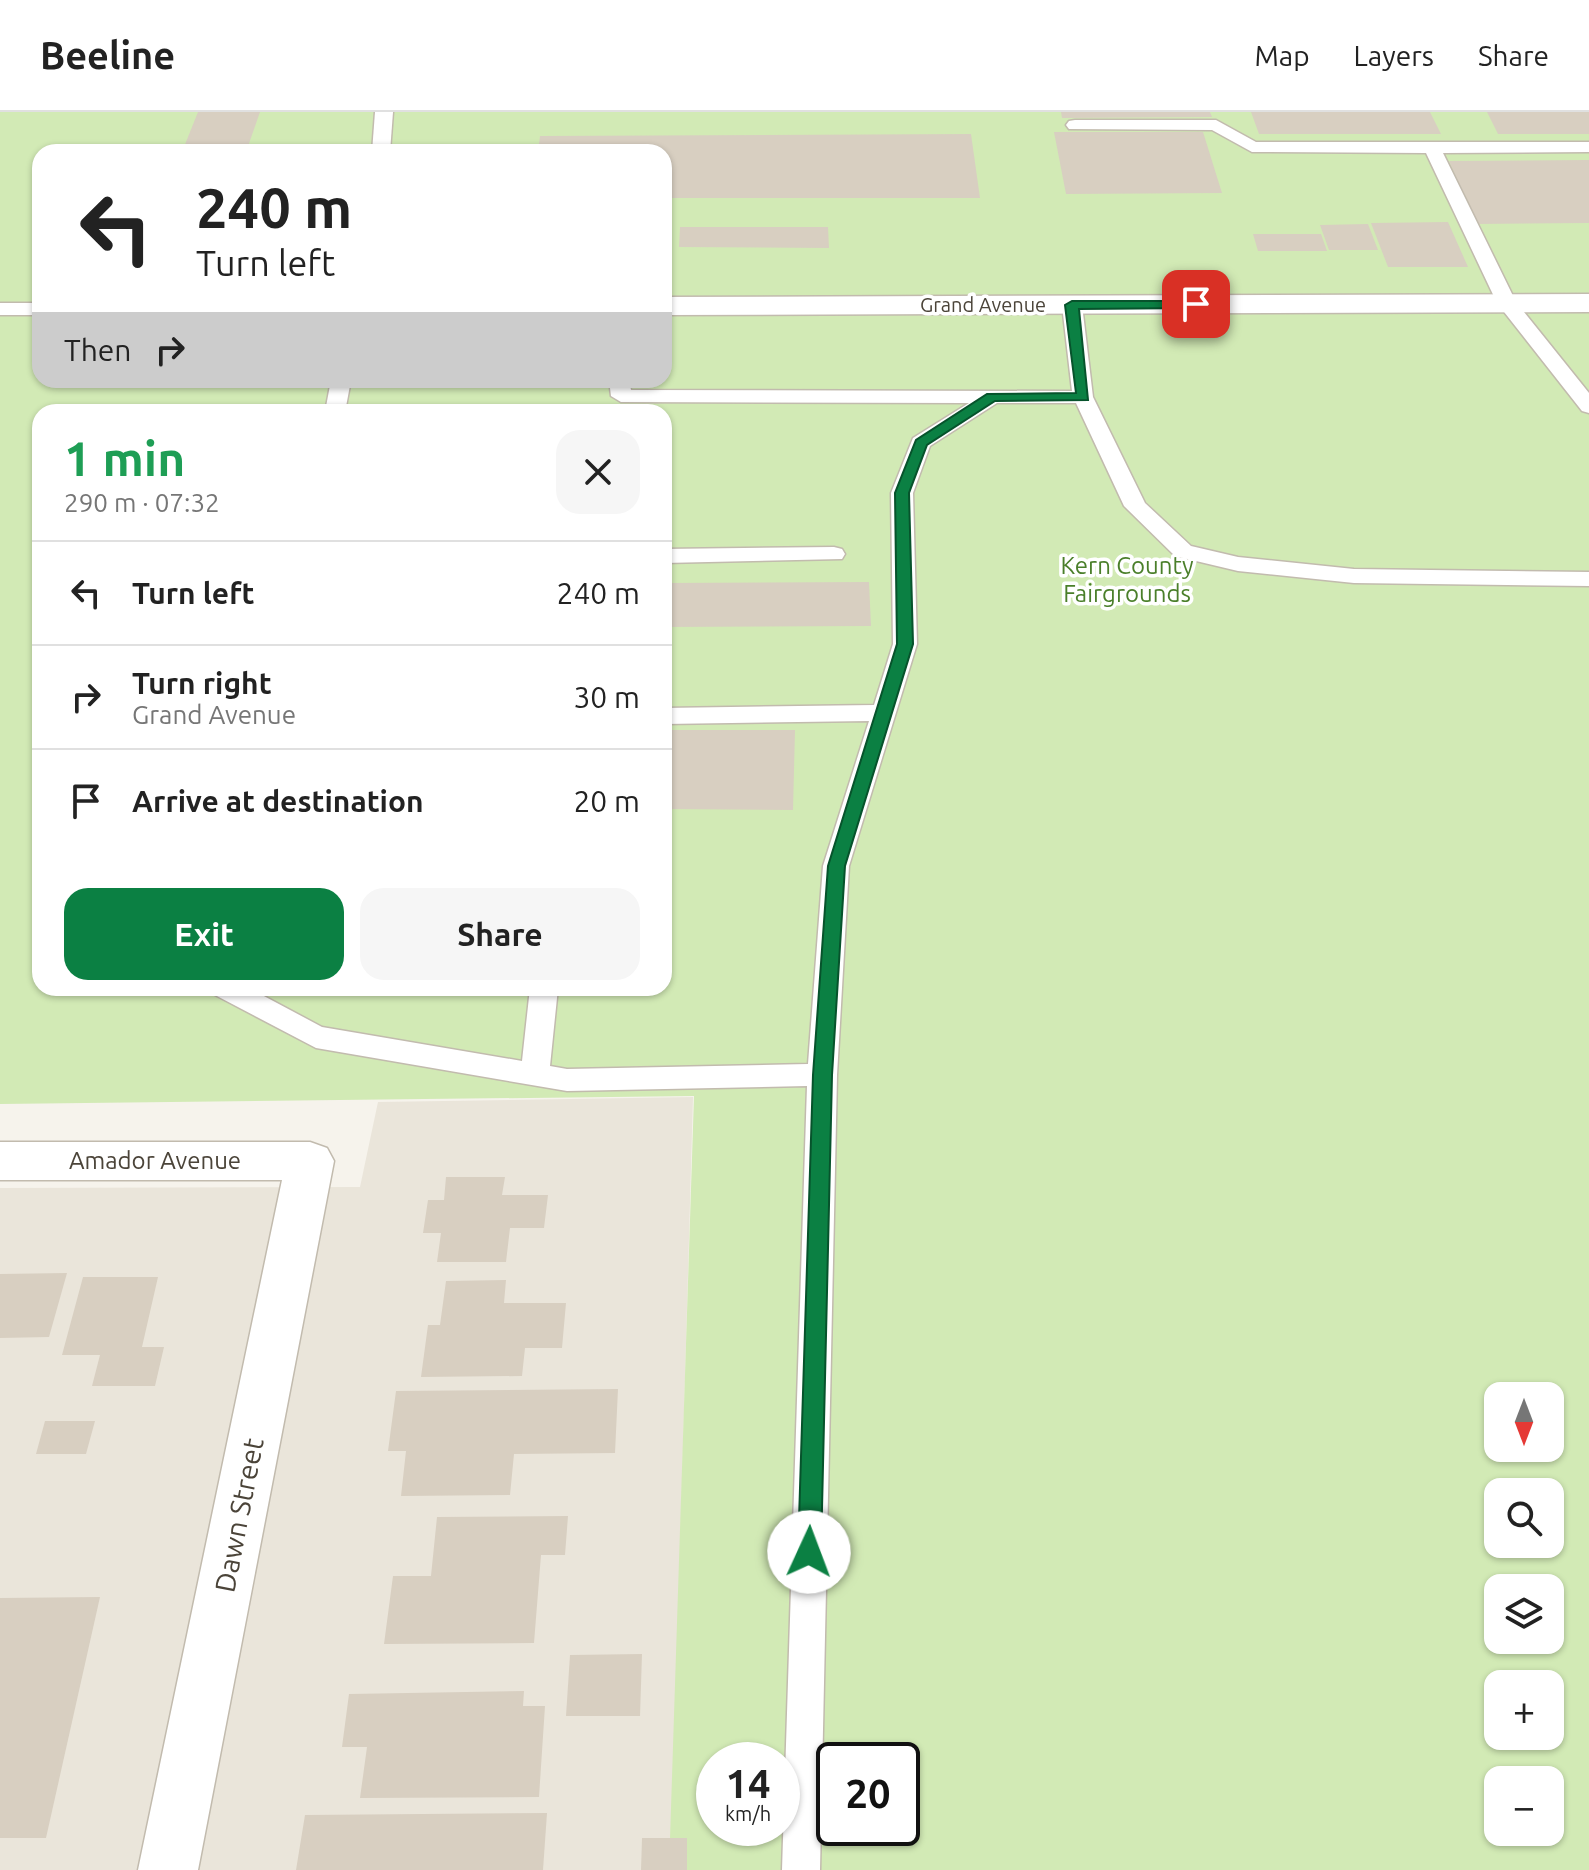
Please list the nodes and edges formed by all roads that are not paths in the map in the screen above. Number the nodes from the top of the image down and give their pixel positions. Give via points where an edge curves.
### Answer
1 (384, 112) edge
2 (1075, 125) dead end
3 (382, 144) edge
4 (1589, 147) edge
5 (1432, 148) junction
6 (1507, 303) junction
7 (1589, 303) edge
8 (1072, 305) junction
9 (672, 306) edge
10 (0, 309) edge
11 (32, 309) edge
12 (620, 388) edge
13 (992, 397) junction
14 (1083, 397) junction
15 (1589, 407) edge
16 (834, 554) dead end
17 (672, 556) edge
18 (1589, 579) edge
19 (884, 713) junction
20 (672, 716) edge
21 (240, 996) edge
22 (543, 996) edge
23 (535, 1074) junction
24 (822, 1075) junction
25 (0, 1161) edge
26 (310, 1161) joint
27 (168, 1870) edge
28 (801, 1870) edge

1 - 3 lane
2 - 5 lane via 1216,125 1252,147
4 - 5 lane
5 - 6 lane
6 - 7 street, Grand Avenue
6 - 8 street, Grand Avenue
6 - 15 lane
8 - 9 street, Grand Avenue
8 - 14 lane
10 - 11 lane
12 - 13 lane via 621,396
13 - 14 lane
13 - 19 lane via 921,443 902,493 905,644
14 - 18 lane via 1135,506 1183,551 1238,564 1354,576
16 - 17 lane
19 - 20 lane
19 - 24 lane via 836,866
21 - 23 lane via 316,1037
22 - 23 lane
23 - 24 lane via 567,1080
24 - 28 lane
25 - 26 street, Amador Avenue
26 - 27 street, Dawn Street

